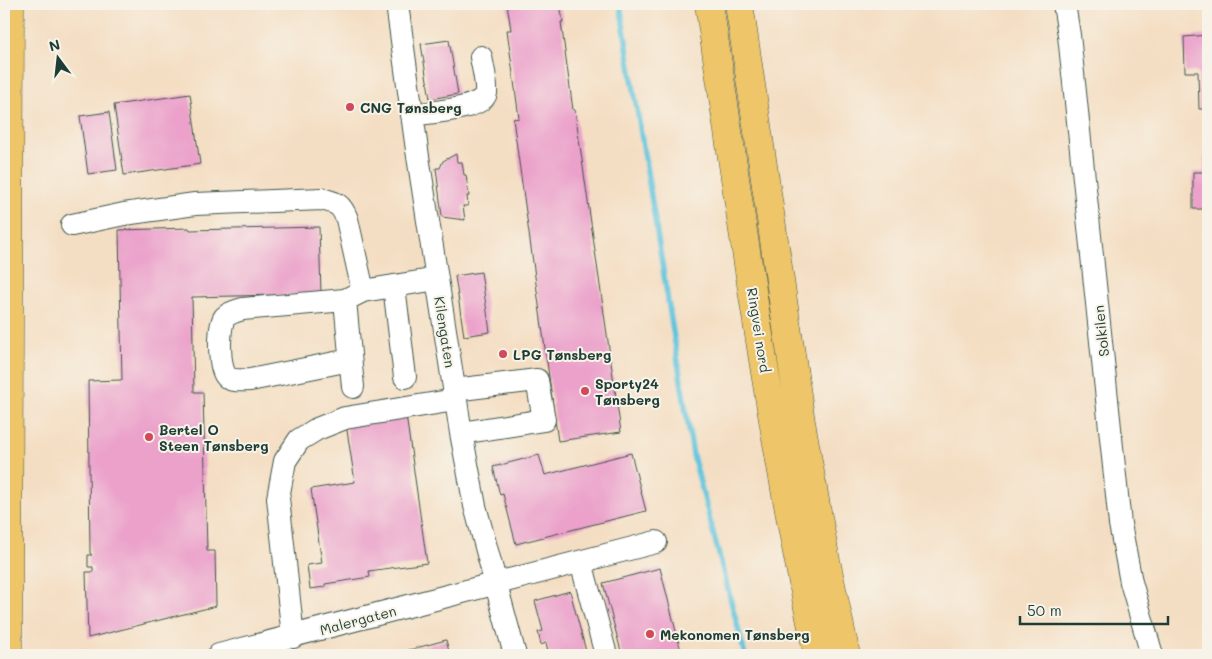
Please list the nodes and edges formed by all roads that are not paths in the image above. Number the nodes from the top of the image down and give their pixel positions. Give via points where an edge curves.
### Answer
1 (397, 4) edge
2 (709, 4) edge
3 (739, 4) edge
4 (1064, 4) edge
5 (8, 21) edge
6 (481, 57) dead end
7 (412, 115) junction
8 (72, 225) dead end
9 (437, 279) junction
10 (394, 286) junction
11 (354, 296) junction
12 (350, 360) junction
13 (405, 378) dead end
14 (353, 387) dead end
15 (454, 395) junction
16 (7, 401) edge
17 (461, 433) junction
18 (656, 542) dead end
19 (581, 562) junction
20 (496, 584) junction
21 (288, 644) edge
22 (8, 655) edge
23 (219, 655) edge
24 (515, 655) edge
25 (606, 655) edge
26 (818, 655) edge
27 (846, 655) edge
28 (1152, 655) edge

1 - 7 street, Kilengaten
2 - 26 main road, Ringvei nord via 775,434
3 - 27 main road, Ringvei nord via 801,422
4 - 28 street, Solkilen via 1120,524 1131,582
5 - 16 main road
6 - 7 street via 486,93 483,99 473,106
7 - 9 street, Kilengaten
8 - 11 street via 195,204 322,199 343,208 348,220
9 - 10 street
9 - 15 street, Kilengaten
10 - 11 street
10 - 13 street
11 - 12 street
11 - 12 street via 243,309 224,318 220,329 222,369 226,376 236,380
12 - 14 street
15 - 17 street, Kilengaten
15 - 17 street via 537,380 544,420
15 - 21 street via 345,418 299,440 285,461 278,498
16 - 22 main road
17 - 20 street, Kilengaten via 475,506
18 - 19 street, Malergaten
19 - 20 street, Malergaten
19 - 25 street
20 - 21 street, Malergaten
20 - 24 street, Kilengaten
21 - 23 street, Malergaten

